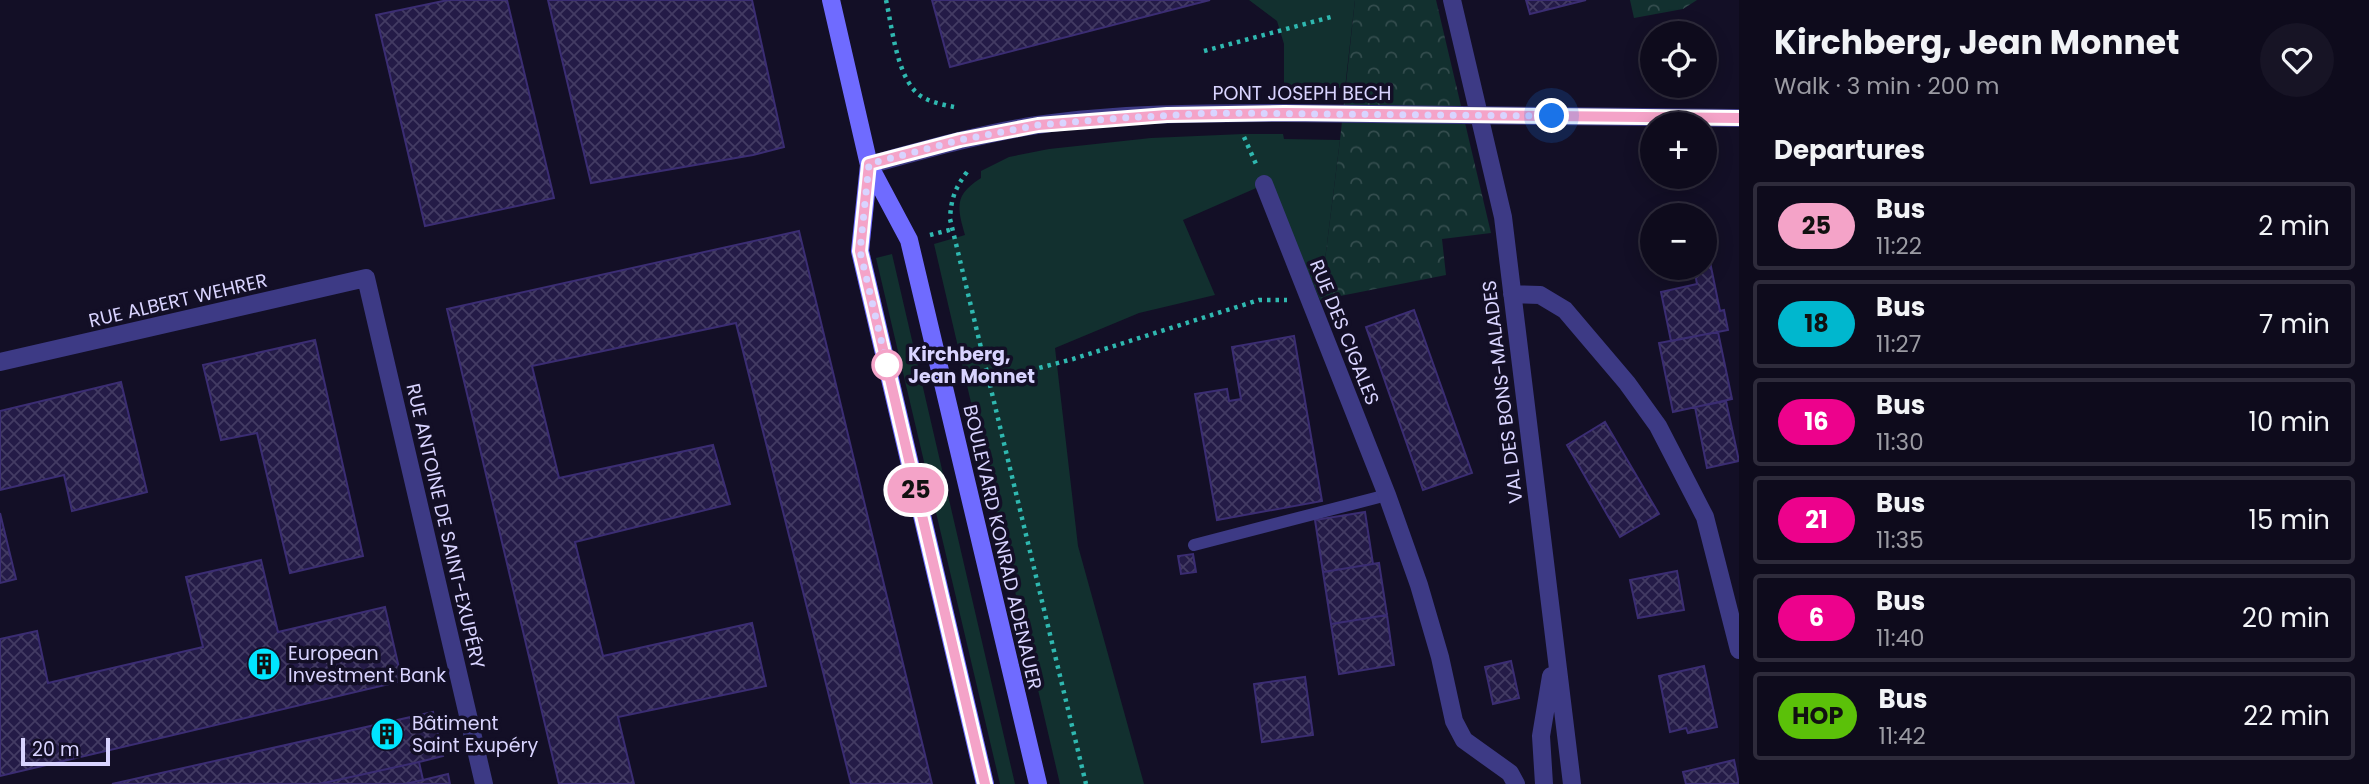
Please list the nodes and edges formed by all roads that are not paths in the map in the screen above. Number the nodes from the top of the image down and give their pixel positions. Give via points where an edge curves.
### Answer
1 (831, 0) edge
2 (1452, 0) edge
3 (1739, 118) edge
4 (869, 164) junction
5 (1264, 184) road end
6 (366, 278) joint
7 (1512, 294) junction
8 (0, 362) edge
9 (1387, 495) junction
10 (1194, 545) dead end
11 (1739, 650) edge
12 (1555, 656) junction
13 (484, 784) edge
14 (985, 784) edge
15 (1038, 784) edge
16 (1516, 784) edge
17 (1544, 784) edge
18 (1572, 784) edge

1 - 4 main road, BOULEVARD KONRAD ADENAUER
2 - 7 street, VAL DES BONS-MALADES via 1503,217
3 - 4 street, PONT JOSEPH BECH, bridge via 1212,113 1038,125
4 - 14 main road, BOULEVARD KONRAD ADENAUER via 860,251
4 - 15 main road, BOULEVARD KONRAD ADENAUER via 909,240
5 - 9 street, RUE DES CIGALES
6 - 8 street, RUE ALBERT WEHRER
6 - 13 street, RUE ANTOINE DE SAINT-EXUPÉRY
7 - 11 street via 1540,296 1566,310 1658,426 1705,517
7 - 12 street, VAL DES BONS-MALADES
9 - 10 lane
9 - 16 street, RUE DES CIGALES via 1419,585 1454,721 1464,740 1510,773
12 - 17 street via 1541,736
12 - 18 street, VAL DES BONS-MALADES

